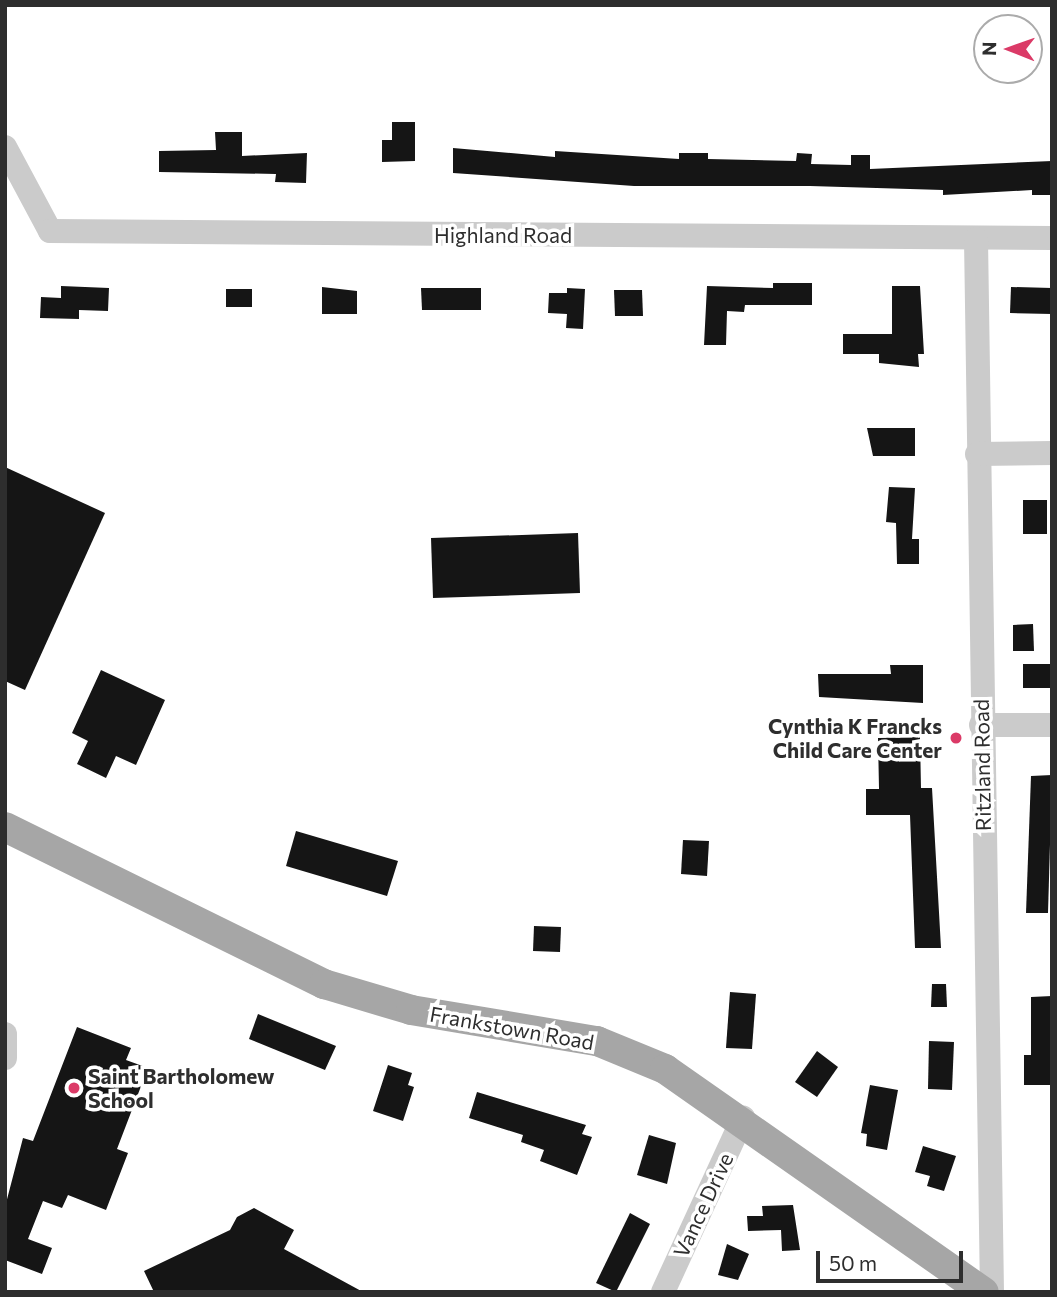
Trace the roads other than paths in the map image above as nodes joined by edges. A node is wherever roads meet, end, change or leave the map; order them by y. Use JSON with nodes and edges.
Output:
{"nodes":[{"id":1,"x":5,"y":147,"type":"edge"},
{"id":2,"x":1052,"y":238,"type":"edge"},
{"id":3,"x":976,"y":239,"type":"junction"},
{"id":4,"x":1052,"y":453,"type":"edge"},
{"id":5,"x":977,"y":454,"type":"junction"},
{"id":6,"x":981,"y":724,"type":"junction"},
{"id":7,"x":1052,"y":725,"type":"edge"},
{"id":8,"x":5,"y":827,"type":"edge"},
{"id":9,"x":5,"y":1034,"type":"edge"},
{"id":10,"x":5,"y":1058,"type":"edge"},
{"id":11,"x":743,"y":1118,"type":"junction"},
{"id":12,"x":663,"y":1292,"type":"edge"},
{"id":13,"x":984,"y":1292,"type":"edge"},
{"id":14,"x":992,"y":1292,"type":"edge"}],
"edges":[{"from":1,"to":3,"type":"street","name":"Highland Road"},
{"from":2,"to":3,"type":"street","name":"Highland Road"},
{"from":3,"to":5,"type":"street","name":"Ritzland Road"},
{"from":4,"to":5,"type":"street"},
{"from":5,"to":6,"type":"street","name":"Ritzland Road"},
{"from":6,"to":7,"type":"street"},
{"from":6,"to":14,"type":"street","name":"Ritzland Road"},
{"from":8,"to":11,"type":"main road","name":"Frankstown Road"},
{"from":9,"to":10,"type":"street"},
{"from":11,"to":12,"type":"street","name":"Vance Drive"},
{"from":11,"to":13,"type":"main road","name":"Frankstown Road"}]}
